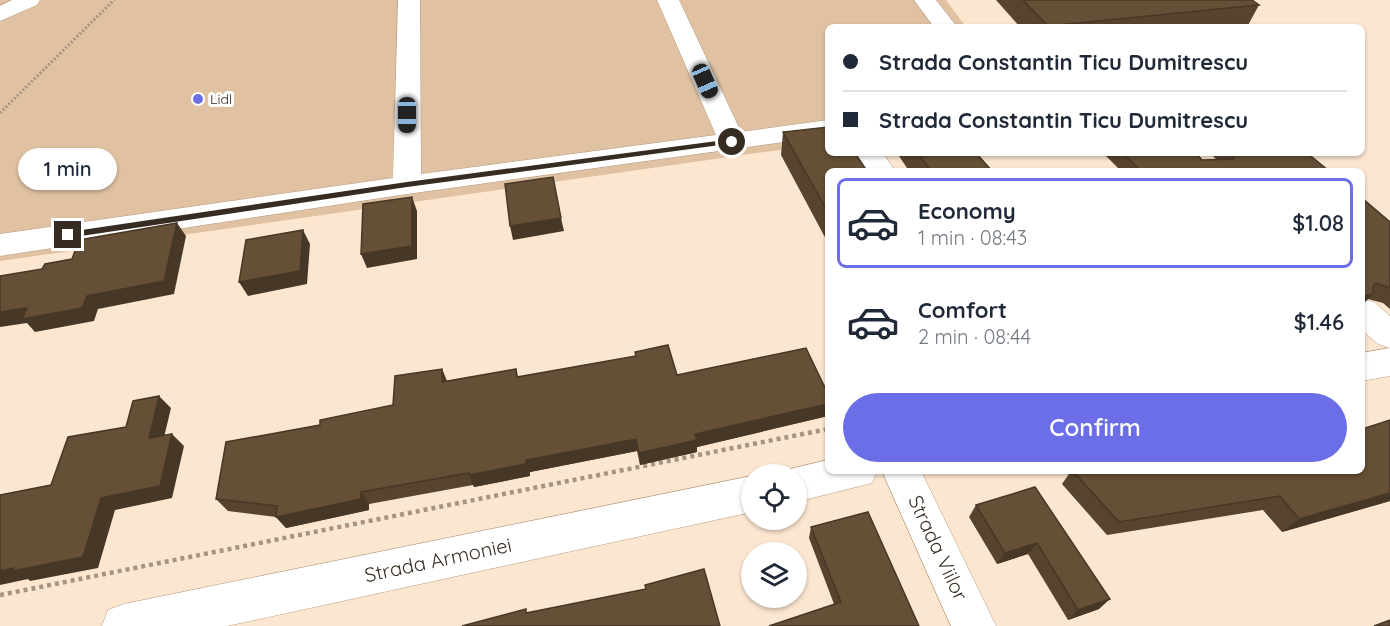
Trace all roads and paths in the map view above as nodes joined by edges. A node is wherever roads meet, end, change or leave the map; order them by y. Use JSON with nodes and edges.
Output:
{"nodes":[{"id":1,"x":29,"y":0,"type":"edge"},
{"id":2,"x":114,"y":0,"type":"edge"},
{"id":3,"x":409,"y":0,"type":"edge"},
{"id":4,"x":668,"y":0,"type":"edge"},
{"id":5,"x":925,"y":0,"type":"edge"},
{"id":6,"x":0,"y":14,"type":"edge"},
{"id":7,"x":944,"y":24,"type":"edge"},
{"id":8,"x":0,"y":112,"type":"edge"},
{"id":9,"x":825,"y":129,"type":"edge"},
{"id":10,"x":732,"y":142,"type":"junction"},
{"id":11,"x":407,"y":184,"type":"junction"},
{"id":12,"x":0,"y":245,"type":"edge"},
{"id":13,"x":1365,"y":314,"type":"edge"},
{"id":14,"x":1390,"y":335,"type":"edge"},
{"id":15,"x":1390,"y":362,"type":"edge"},
{"id":16,"x":1365,"y":366,"type":"edge"},
{"id":17,"x":825,"y":430,"type":"edge"},
{"id":18,"x":844,"y":474,"type":"edge"},
{"id":19,"x":902,"y":474,"type":"edge"},
{"id":20,"x":807,"y":482,"type":"edge"},
{"id":21,"x":741,"y":496,"type":"edge"},
{"id":22,"x":0,"y":595,"type":"edge"},
{"id":23,"x":124,"y":626,"type":"edge"},
{"id":24,"x":974,"y":626,"type":"edge"}],
"edges":[{"from":1,"to":6,"type":"main road"},
{"from":2,"to":8,"type":"path"},
{"from":3,"to":11,"type":"main road"},
{"from":4,"to":10,"type":"main road"},
{"from":5,"to":7,"type":"main road"},
{"from":9,"to":10,"type":"main road"},
{"from":10,"to":11,"type":"main road"},
{"from":11,"to":12,"type":"main road"},
{"from":13,"to":14,"type":"main road"},
{"from":15,"to":16,"type":"main road"},
{"from":17,"to":22,"type":"path"},
{"from":18,"to":20,"type":"main road"},
{"from":19,"to":24,"type":"main road","name":"Strada Viilor"},
{"from":21,"to":23,"type":"main road","name":"Strada Armoniei"}]}
